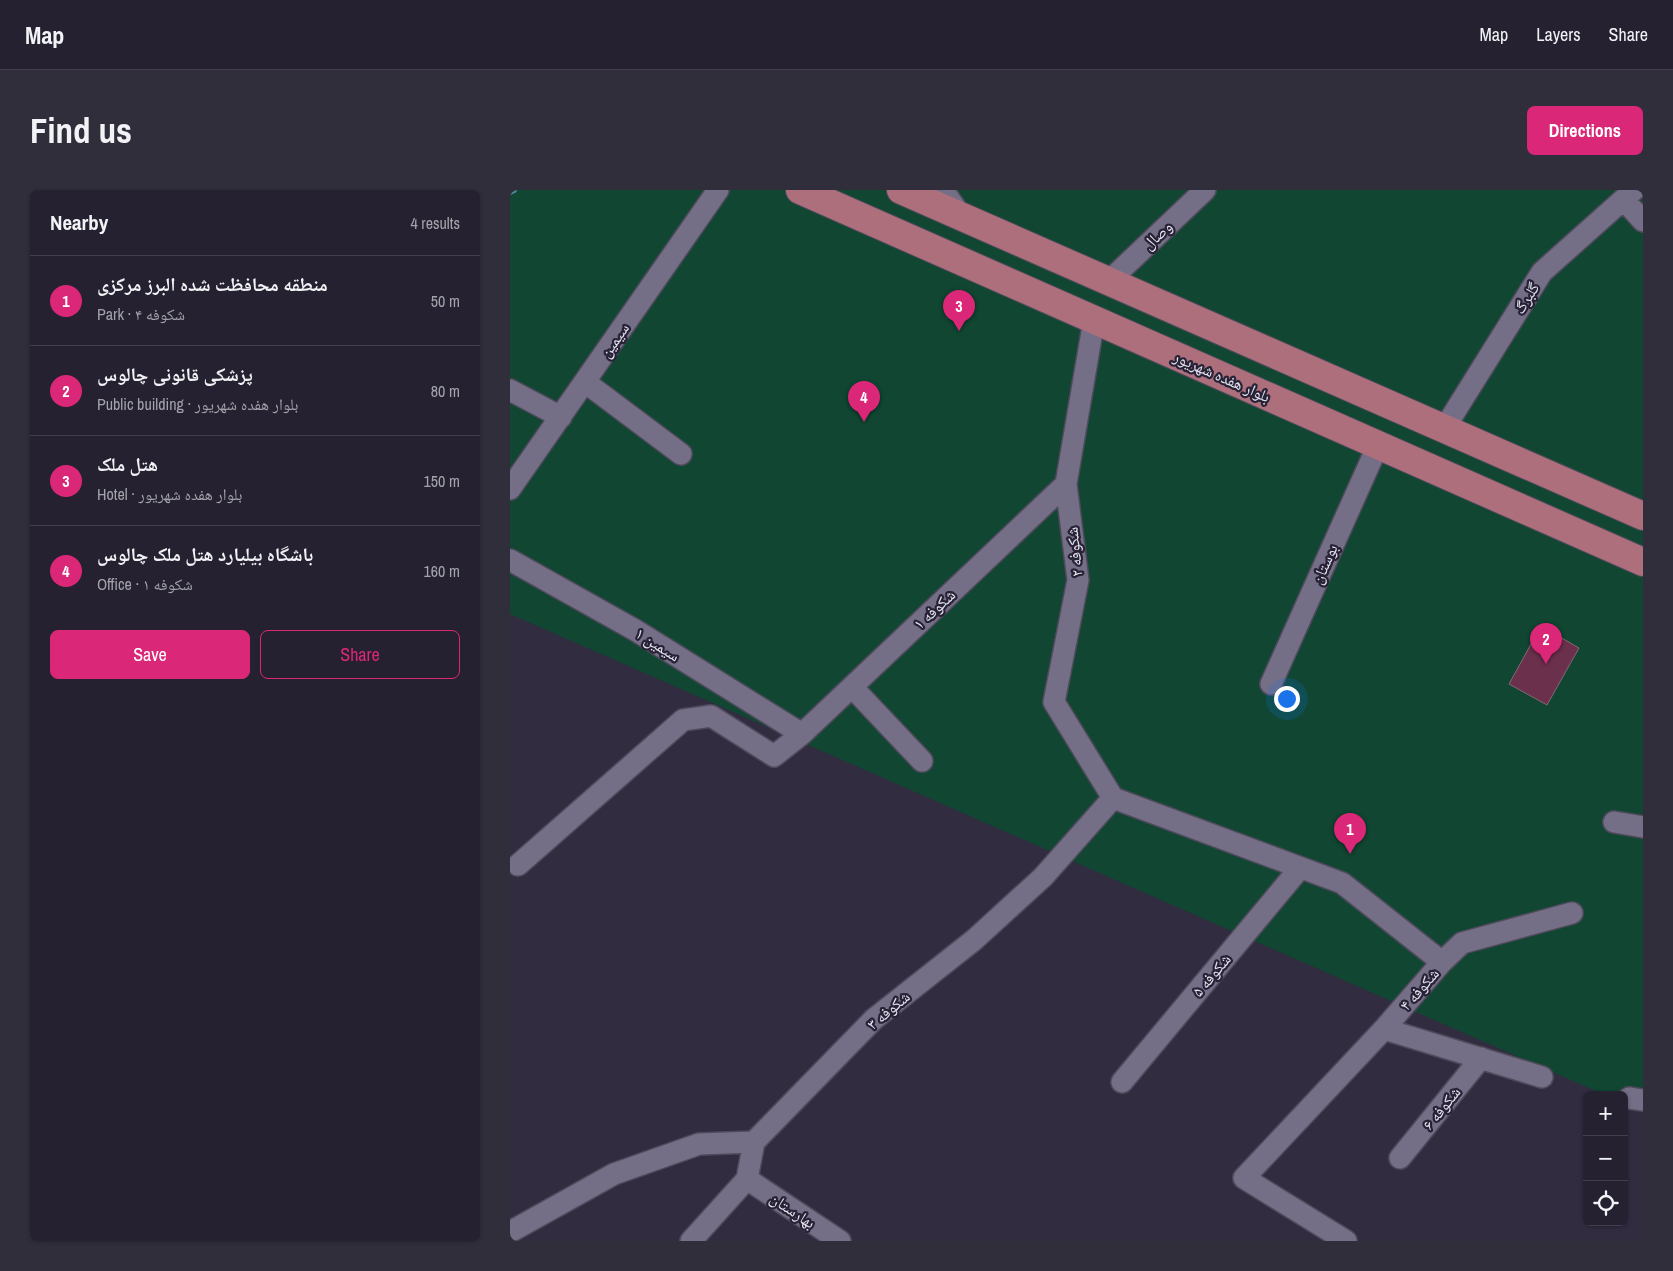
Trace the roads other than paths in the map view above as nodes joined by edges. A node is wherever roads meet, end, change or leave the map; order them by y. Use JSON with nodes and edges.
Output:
{"nodes":[{"id":1,"x":718,"y":190,"type":"edge"},
{"id":2,"x":800,"y":190,"type":"edge"},
{"id":3,"x":901,"y":190,"type":"edge"},
{"id":4,"x":943,"y":190,"type":"edge"},
{"id":5,"x":1205,"y":190,"type":"edge"},
{"id":6,"x":1629,"y":195,"type":"edge"},
{"id":7,"x":961,"y":216,"type":"junction"},
{"id":8,"x":1643,"y":221,"type":"edge"},
{"id":9,"x":944,"y":254,"type":"junction"},
{"id":10,"x":1109,"y":281,"type":"junction"},
{"id":11,"x":1094,"y":320,"type":"junction"},
{"id":12,"x":585,"y":382,"type":"junction"},
{"id":13,"x":510,"y":390,"type":"edge"},
{"id":14,"x":561,"y":417,"type":"junction"},
{"id":15,"x":1444,"y":429,"type":"junction"},
{"id":16,"x":1378,"y":445,"type":"junction"},
{"id":17,"x":681,"y":454,"type":"dead end"},
{"id":18,"x":1066,"y":484,"type":"junction"},
{"id":19,"x":510,"y":489,"type":"edge"},
{"id":20,"x":1643,"y":516,"type":"edge"},
{"id":21,"x":510,"y":560,"type":"edge"},
{"id":22,"x":1643,"y":562,"type":"edge"},
{"id":23,"x":1271,"y":684,"type":"dead end"},
{"id":24,"x":852,"y":687,"type":"junction"},
{"id":25,"x":802,"y":734,"type":"junction"},
{"id":26,"x":922,"y":761,"type":"dead end"},
{"id":27,"x":1113,"y":798,"type":"junction"},
{"id":28,"x":1614,"y":822,"type":"dead end"},
{"id":29,"x":1643,"y":827,"type":"edge"},
{"id":30,"x":518,"y":865,"type":"dead end"},
{"id":31,"x":1300,"y":868,"type":"junction"},
{"id":32,"x":1572,"y":913,"type":"dead end"},
{"id":33,"x":1442,"y":962,"type":"junction"},
{"id":34,"x":1384,"y":1030,"type":"junction"},
{"id":35,"x":1481,"y":1058,"type":"junction"},
{"id":36,"x":1542,"y":1077,"type":"dead end"},
{"id":37,"x":1122,"y":1082,"type":"dead end"},
{"id":38,"x":754,"y":1142,"type":"junction"},
{"id":39,"x":1400,"y":1158,"type":"dead end"},
{"id":40,"x":747,"y":1180,"type":"junction"},
{"id":41,"x":510,"y":1232,"type":"edge"},
{"id":42,"x":690,"y":1241,"type":"edge"},
{"id":43,"x":840,"y":1241,"type":"edge"},
{"id":44,"x":1346,"y":1241,"type":"edge"}],
"edges":[{"from":1,"to":12,"type":"street","name":"سیمین"},
{"from":2,"to":9,"type":"main road","name":"بلوار هفده شهریور"},
{"from":3,"to":7,"type":"main road"},
{"from":4,"to":7,"type":"street"},
{"from":5,"to":10,"type":"street","name":"وصال"},
{"from":6,"to":8,"type":"street"},
{"from":6,"to":15,"type":"street","name":"گلبرگ"},
{"from":7,"to":9,"type":"main road"},
{"from":7,"to":10,"type":"main road"},
{"from":9,"to":11,"type":"main road","name":"بلوار هفده شهریور"},
{"from":10,"to":15,"type":"main road"},
{"from":11,"to":16,"type":"main road","name":"بلوار هفده شهریور"},
{"from":11,"to":18,"type":"street","name":"شکوفه ۲"},
{"from":12,"to":14,"type":"street","name":"سیمین"},
{"from":12,"to":17,"type":"street"},
{"from":13,"to":14,"type":"street"},
{"from":14,"to":19,"type":"street","name":"سیمین"},
{"from":15,"to":20,"type":"main road"},
{"from":16,"to":22,"type":"main road","name":"بلوار هفده شهریور"},
{"from":16,"to":23,"type":"street","name":"بوستان"},
{"from":18,"to":24,"type":"street","name":"شکوفه ۱"},
{"from":18,"to":27,"type":"street","name":"شکوفه ۲"},
{"from":21,"to":25,"type":"street","name":"سیمین ۱"},
{"from":24,"to":25,"type":"street","name":"شکوفه ۱"},
{"from":24,"to":26,"type":"street"},
{"from":25,"to":30,"type":"street","name":"شکوفه ۱"},
{"from":27,"to":31,"type":"street","name":"شکوفه ۴"},
{"from":27,"to":38,"type":"street","name":"شکوفه ۳"},
{"from":28,"to":29,"type":"street"},
{"from":31,"to":33,"type":"street","name":"شکوفه ۴"},
{"from":31,"to":37,"type":"street","name":"شکوفه ۵"},
{"from":32,"to":33,"type":"street"},
{"from":33,"to":34,"type":"street","name":"شکوفه ۴"},
{"from":34,"to":35,"type":"street"},
{"from":34,"to":44,"type":"street","name":"شکوفه ۴"},
{"from":35,"to":36,"type":"street"},
{"from":35,"to":39,"type":"street","name":"شکوفه ۶"},
{"from":38,"to":40,"type":"street"},
{"from":38,"to":41,"type":"street"},
{"from":40,"to":42,"type":"street"},
{"from":40,"to":43,"type":"street","name":"بهارستان"}]}
